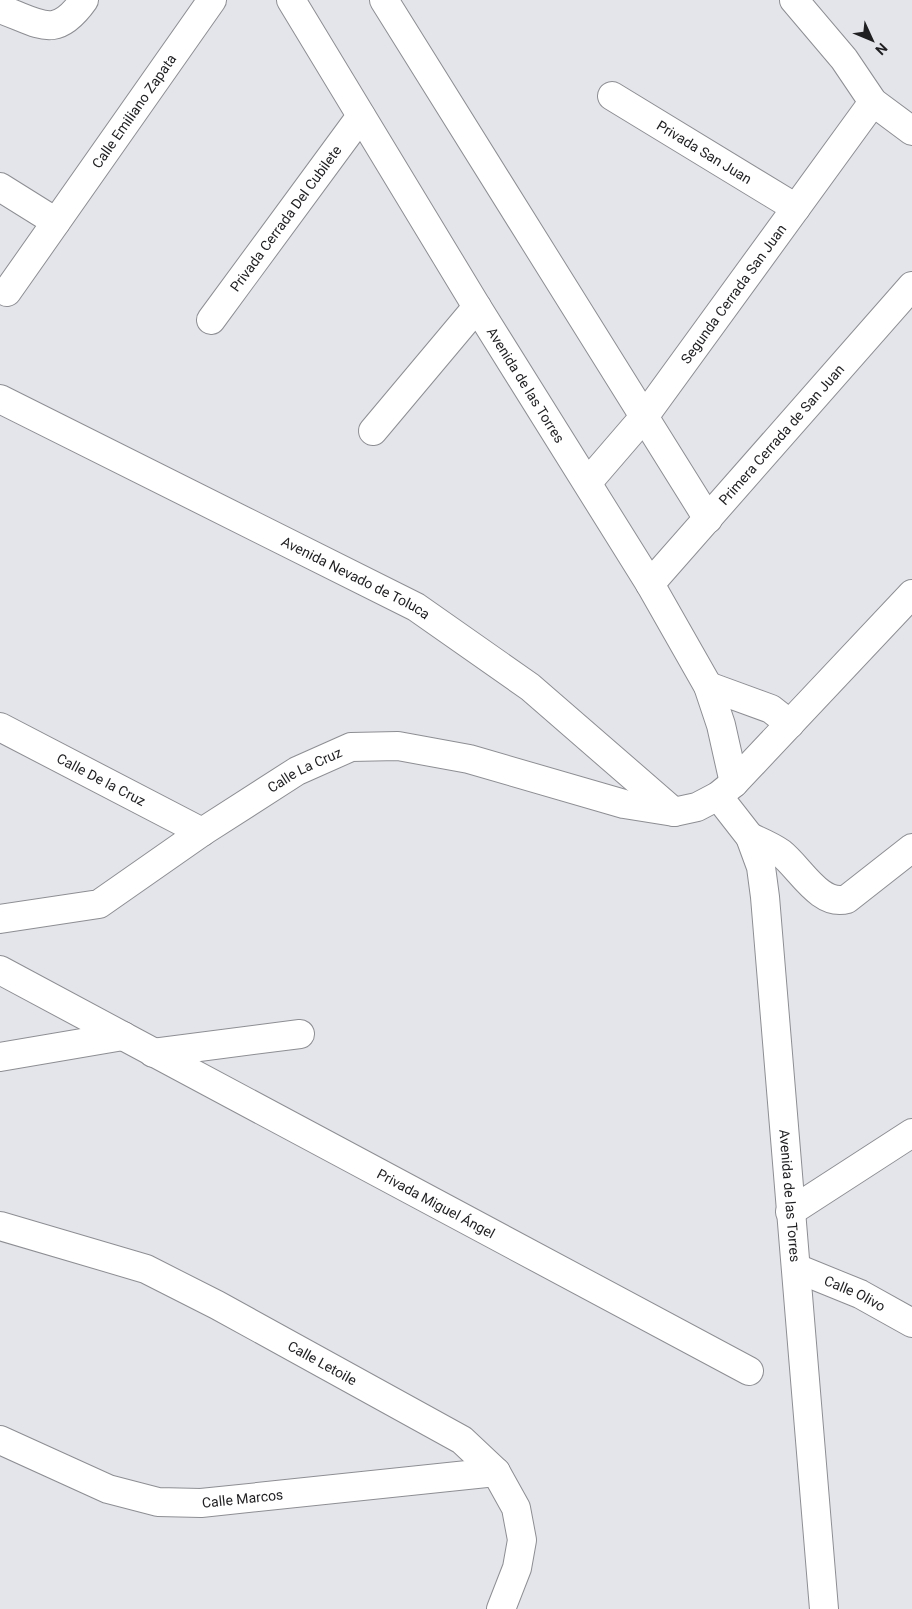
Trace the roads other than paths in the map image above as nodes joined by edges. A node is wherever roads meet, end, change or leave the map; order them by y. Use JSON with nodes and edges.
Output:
{"nodes":[{"id":1,"x":84,"y":0,"type":"edge"},
{"id":2,"x":212,"y":0,"type":"edge"},
{"id":3,"x":291,"y":0,"type":"edge"},
{"id":4,"x":384,"y":0,"type":"edge"},
{"id":5,"x":794,"y":0,"type":"edge"},
{"id":6,"x":0,"y":9,"type":"edge"},
{"id":7,"x":612,"y":96,"type":"dead end"},
{"id":8,"x":873,"y":102,"type":"junction"},
{"id":9,"x":361,"y":116,"type":"junction"},
{"id":10,"x":912,"y":131,"type":"edge"},
{"id":11,"x":0,"y":187,"type":"edge"},
{"id":12,"x":796,"y":208,"type":"junction"},
{"id":13,"x":56,"y":222,"type":"junction"},
{"id":14,"x":912,"y":286,"type":"edge"},
{"id":15,"x":6,"y":292,"type":"dead end"},
{"id":16,"x":477,"y":308,"type":"junction"},
{"id":17,"x":210,"y":320,"type":"dead end"},
{"id":18,"x":0,"y":399,"type":"edge"},
{"id":19,"x":644,"y":417,"type":"junction"},
{"id":20,"x":374,"y":431,"type":"dead end"},
{"id":21,"x":588,"y":482,"type":"junction"},
{"id":22,"x":708,"y":519,"type":"junction"},
{"id":23,"x":650,"y":584,"type":"junction"},
{"id":24,"x":912,"y":594,"type":"edge"},
{"id":25,"x":708,"y":686,"type":"junction"},
{"id":26,"x":790,"y":724,"type":"junction"},
{"id":27,"x":0,"y":727,"type":"edge"},
{"id":28,"x":706,"y":799,"type":"junction"},
{"id":29,"x":202,"y":832,"type":"junction"},
{"id":30,"x":750,"y":837,"type":"junction"},
{"id":31,"x":912,"y":848,"type":"edge"},
{"id":32,"x":0,"y":919,"type":"edge"},
{"id":33,"x":0,"y":970,"type":"edge"},
{"id":34,"x":300,"y":1034,"type":"dead end"},
{"id":35,"x":123,"y":1036,"type":"junction"},
{"id":36,"x":153,"y":1053,"type":"junction"},
{"id":37,"x":0,"y":1057,"type":"edge"},
{"id":38,"x":912,"y":1133,"type":"edge"},
{"id":39,"x":790,"y":1212,"type":"junction"},
{"id":40,"x":0,"y":1226,"type":"edge"},
{"id":41,"x":796,"y":1268,"type":"junction"},
{"id":42,"x":912,"y":1323,"type":"edge"},
{"id":43,"x":748,"y":1371,"type":"dead end"},
{"id":44,"x":0,"y":1440,"type":"edge"},
{"id":45,"x":496,"y":1472,"type":"junction"},
{"id":46,"x":501,"y":1609,"type":"edge"},
{"id":47,"x":824,"y":1609,"type":"edge"}],
"edges":[{"from":1,"to":6,"type":"street"},
{"from":2,"to":13,"type":"street","name":"Calle Emiliano Zapata"},
{"from":3,"to":9,"type":"street","name":"Avenida de las Torres"},
{"from":4,"to":19,"type":"street"},
{"from":5,"to":8,"type":"street"},
{"from":7,"to":12,"type":"street","name":"Privada San Juan"},
{"from":8,"to":10,"type":"street"},
{"from":8,"to":12,"type":"street","name":"Segunda Cerrada San Juan"},
{"from":9,"to":16,"type":"street","name":"Avenida de las Torres"},
{"from":9,"to":17,"type":"street","name":"Privada Cerrada Del Cubilete"},
{"from":11,"to":13,"type":"street"},
{"from":12,"to":19,"type":"street","name":"Segunda Cerrada San Juan"},
{"from":13,"to":15,"type":"street","name":"Calle Emiliano Zapata"},
{"from":14,"to":22,"type":"street","name":"Primera Cerrada de San Juan"},
{"from":16,"to":20,"type":"street"},
{"from":16,"to":21,"type":"street","name":"Avenida de las Torres"},
{"from":18,"to":28,"type":"street","name":"Avenida Nevado de Toluca"},
{"from":19,"to":21,"type":"street","name":"Segunda Cerrada San Juan"},
{"from":19,"to":22,"type":"street"},
{"from":21,"to":23,"type":"street","name":"Avenida de las Torres"},
{"from":22,"to":23,"type":"street","name":"Primera Cerrada de San Juan"},
{"from":23,"to":25,"type":"street","name":"Avenida de las Torres"},
{"from":24,"to":26,"type":"street"},
{"from":25,"to":26,"type":"street"},
{"from":25,"to":28,"type":"street","name":"Avenida de las Torres"},
{"from":26,"to":28,"type":"street"},
{"from":27,"to":29,"type":"street","name":"Calle De la Cruz"},
{"from":28,"to":29,"type":"street","name":"Calle La Cruz"},
{"from":28,"to":30,"type":"street","name":"Avenida de las Torres"},
{"from":29,"to":32,"type":"street","name":"Calle La Cruz"},
{"from":30,"to":31,"type":"street"},
{"from":30,"to":39,"type":"street","name":"Avenida de las Torres"},
{"from":33,"to":35,"type":"street","name":"Privada Miguel Ángel"},
{"from":34,"to":36,"type":"street"},
{"from":35,"to":36,"type":"street","name":"Privada Miguel Ángel"},
{"from":35,"to":37,"type":"street"},
{"from":36,"to":43,"type":"street","name":"Privada Miguel Ángel"},
{"from":38,"to":39,"type":"street"},
{"from":39,"to":41,"type":"street","name":"Avenida de las Torres"},
{"from":40,"to":45,"type":"street","name":"Calle Letoile"},
{"from":41,"to":42,"type":"street","name":"Calle Olivo"},
{"from":41,"to":47,"type":"street","name":"Avenida de las Torres"},
{"from":44,"to":45,"type":"street","name":"Calle Marcos"},
{"from":45,"to":46,"type":"street","name":"Calle Letoile"}]}
